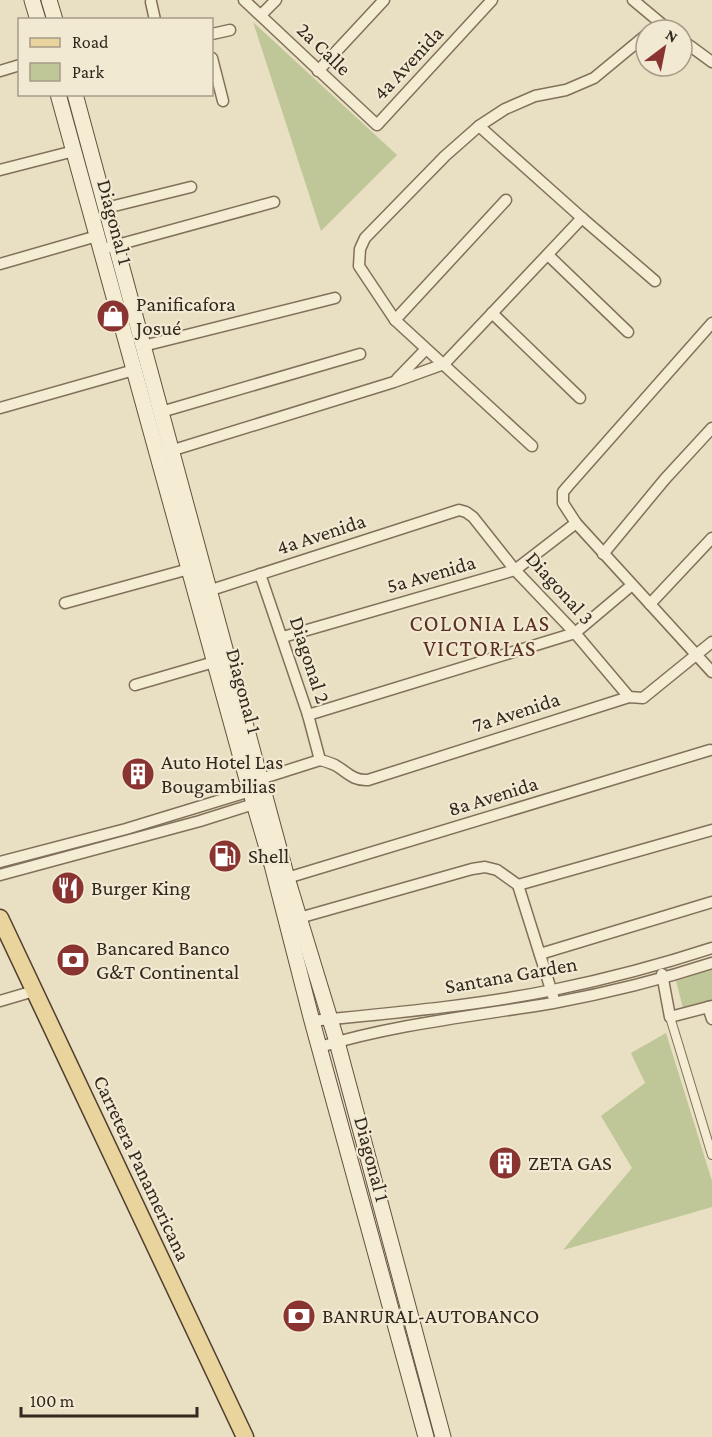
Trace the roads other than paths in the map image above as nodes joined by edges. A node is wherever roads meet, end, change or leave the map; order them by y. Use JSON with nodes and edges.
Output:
{"nodes":[{"id":1,"x":32,"y":0,"type":"edge"},
{"id":2,"x":49,"y":0,"type":"edge"},
{"id":3,"x":244,"y":0,"type":"edge"},
{"id":4,"x":276,"y":0,"type":"edge"},
{"id":5,"x":384,"y":0,"type":"edge"},
{"id":6,"x":492,"y":0,"type":"edge"},
{"id":7,"x":635,"y":0,"type":"edge"},
{"id":8,"x":151,"y":2,"type":"dead end"},
{"id":9,"x":261,"y":15,"type":"junction"},
{"id":10,"x":37,"y":18,"type":"edge"},
{"id":11,"x":54,"y":18,"type":"edge"},
{"id":12,"x":155,"y":18,"type":"edge"},
{"id":13,"x":648,"y":18,"type":"edge"},
{"id":14,"x":230,"y":30,"type":"dead end"},
{"id":15,"x":213,"y":34,"type":"edge"},
{"id":16,"x":634,"y":45,"type":"edge"},
{"id":17,"x":694,"y":49,"type":"edge"},
{"id":18,"x":213,"y":62,"type":"edge"},
{"id":19,"x":712,"y":62,"type":"edge"},
{"id":20,"x":18,"y":66,"type":"edge"},
{"id":21,"x":0,"y":71,"type":"edge"},
{"id":22,"x":318,"y":72,"type":"junction"},
{"id":23,"x":59,"y":96,"type":"edge"},
{"id":24,"x":76,"y":96,"type":"edge"},
{"id":25,"x":223,"y":101,"type":"dead end"},
{"id":26,"x":377,"y":125,"type":"joint"},
{"id":27,"x":479,"y":126,"type":"junction"},
{"id":28,"x":74,"y":152,"type":"junction"},
{"id":29,"x":0,"y":170,"type":"edge"},
{"id":30,"x":191,"y":187,"type":"dead end"},
{"id":31,"x":506,"y":200,"type":"dead end"},
{"id":32,"x":274,"y":202,"type":"dead end"},
{"id":33,"x":106,"y":208,"type":"junction"},
{"id":34,"x":582,"y":218,"type":"junction"},
{"id":35,"x":105,"y":243,"type":"junction"},
{"id":36,"x":548,"y":255,"type":"junction"},
{"id":37,"x":0,"y":264,"type":"edge"},
{"id":38,"x":655,"y":280,"type":"dead end"},
{"id":39,"x":334,"y":298,"type":"dead end"},
{"id":40,"x":492,"y":313,"type":"junction"},
{"id":41,"x":395,"y":320,"type":"junction"},
{"id":42,"x":711,"y":325,"type":"edge"},
{"id":43,"x":628,"y":332,"type":"dead end"},
{"id":44,"x":143,"y":346,"type":"junction"},
{"id":45,"x":426,"y":349,"type":"junction"},
{"id":46,"x":360,"y":354,"type":"dead end"},
{"id":47,"x":444,"y":364,"type":"junction"},
{"id":48,"x":134,"y":370,"type":"junction"},
{"id":49,"x":394,"y":382,"type":"junction"},
{"id":50,"x":580,"y":398,"type":"dead end"},
{"id":51,"x":0,"y":408,"type":"edge"},
{"id":52,"x":161,"y":412,"type":"junction"},
{"id":53,"x":712,"y":428,"type":"edge"},
{"id":54,"x":532,"y":446,"type":"dead end"},
{"id":55,"x":165,"y":453,"type":"junction"},
{"id":56,"x":459,"y":510,"type":"joint"},
{"id":57,"x":576,"y":523,"type":"junction"},
{"id":58,"x":712,"y":538,"type":"edge"},
{"id":59,"x":603,"y":554,"type":"junction"},
{"id":60,"x":189,"y":569,"type":"junction"},
{"id":61,"x":515,"y":570,"type":"junction"},
{"id":62,"x":260,"y":574,"type":"junction"},
{"id":63,"x":632,"y":585,"type":"junction"},
{"id":64,"x":203,"y":592,"type":"junction"},
{"id":65,"x":65,"y":603,"type":"dead end"},
{"id":66,"x":650,"y":604,"type":"junction"},
{"id":67,"x":575,"y":633,"type":"junction"},
{"id":68,"x":283,"y":637,"type":"junction"},
{"id":69,"x":712,"y":642,"type":"edge"},
{"id":70,"x":696,"y":656,"type":"junction"},
{"id":71,"x":214,"y":662,"type":"junction"},
{"id":72,"x":712,"y":672,"type":"edge"},
{"id":73,"x":135,"y":686,"type":"dead end"},
{"id":74,"x":629,"y":697,"type":"junction"},
{"id":75,"x":308,"y":715,"type":"junction"},
{"id":76,"x":710,"y":750,"type":"dead end"},
{"id":77,"x":320,"y":760,"type":"junction"},
{"id":78,"x":257,"y":791,"type":"junction"},
{"id":79,"x":712,"y":830,"type":"edge"},
{"id":80,"x":54,"y":848,"type":"junction"},
{"id":81,"x":57,"y":859,"type":"junction"},
{"id":82,"x":0,"y":862,"type":"edge"},
{"id":83,"x":0,"y":875,"type":"edge"},
{"id":84,"x":287,"y":878,"type":"junction"},
{"id":85,"x":518,"y":885,"type":"junction"},
{"id":86,"x":712,"y":902,"type":"edge"},
{"id":87,"x":0,"y":918,"type":"edge"},
{"id":88,"x":299,"y":918,"type":"junction"},
{"id":89,"x":712,"y":948,"type":"edge"},
{"id":90,"x":540,"y":954,"type":"junction"},
{"id":91,"x":712,"y":963,"type":"edge"},
{"id":92,"x":659,"y":965,"type":"junction"},
{"id":93,"x":664,"y":979,"type":"junction"},
{"id":94,"x":551,"y":990,"type":"junction"},
{"id":95,"x":34,"y":991,"type":"junction"},
{"id":96,"x":0,"y":1002,"type":"edge"},
{"id":97,"x":556,"y":1002,"type":"junction"},
{"id":98,"x":710,"y":1006,"type":"edge"},
{"id":99,"x":390,"y":1013,"type":"junction"},
{"id":100,"x":670,"y":1017,"type":"junction"},
{"id":101,"x":330,"y":1019,"type":"junction"},
{"id":102,"x":712,"y":1019,"type":"edge"},
{"id":103,"x":312,"y":1021,"type":"junction"},
{"id":104,"x":395,"y":1030,"type":"junction"},
{"id":105,"x":337,"y":1042,"type":"junction"},
{"id":106,"x":320,"y":1047,"type":"junction"},
{"id":107,"x":712,"y":1155,"type":"edge"},
{"id":108,"x":245,"y":1437,"type":"edge"},
{"id":109,"x":426,"y":1437,"type":"edge"},
{"id":110,"x":443,"y":1437,"type":"edge"}],
"edges":[{"from":1,"to":10,"type":"main road"},
{"from":2,"to":11,"type":"main road"},
{"from":3,"to":9,"type":"street","name":"2a Calle"},
{"from":4,"to":9,"type":"street"},
{"from":5,"to":22,"type":"street"},
{"from":6,"to":26,"type":"street","name":"4a Avenida"},
{"from":7,"to":13,"type":"street"},
{"from":8,"to":12,"type":"street"},
{"from":9,"to":22,"type":"street","name":"2a Calle"},
{"from":14,"to":15,"type":"street"},
{"from":16,"to":27,"type":"street"},
{"from":17,"to":19,"type":"street"},
{"from":18,"to":25,"type":"street"},
{"from":20,"to":21,"type":"street"},
{"from":22,"to":26,"type":"street","name":"2a Calle"},
{"from":23,"to":28,"type":"main road","name":"Diagonal 1"},
{"from":24,"to":33,"type":"main road","name":"Diagonal 1"},
{"from":27,"to":34,"type":"street"},
{"from":27,"to":41,"type":"street"},
{"from":28,"to":29,"type":"street"},
{"from":28,"to":35,"type":"main road","name":"Diagonal 1"},
{"from":30,"to":33,"type":"street"},
{"from":31,"to":41,"type":"street"},
{"from":32,"to":35,"type":"street"},
{"from":33,"to":35,"type":"main road","name":"Diagonal 1"},
{"from":34,"to":36,"type":"street"},
{"from":34,"to":38,"type":"street"},
{"from":35,"to":37,"type":"street"},
{"from":35,"to":44,"type":"main road","name":"Diagonal 1"},
{"from":35,"to":48,"type":"main road","name":"Diagonal 1"},
{"from":36,"to":40,"type":"street"},
{"from":36,"to":43,"type":"street"},
{"from":39,"to":44,"type":"street"},
{"from":40,"to":47,"type":"street"},
{"from":40,"to":50,"type":"street"},
{"from":41,"to":45,"type":"street"},
{"from":42,"to":57,"type":"street"},
{"from":44,"to":52,"type":"main road","name":"Diagonal 1"},
{"from":45,"to":47,"type":"street"},
{"from":45,"to":49,"type":"street"},
{"from":46,"to":52,"type":"street"},
{"from":47,"to":49,"type":"street"},
{"from":47,"to":54,"type":"street"},
{"from":48,"to":51,"type":"street"},
{"from":48,"to":55,"type":"main road","name":"Diagonal 1"},
{"from":49,"to":55,"type":"street"},
{"from":52,"to":55,"type":"main road","name":"Diagonal 1"},
{"from":53,"to":59,"type":"street"},
{"from":55,"to":60,"type":"main road","name":"Diagonal 1"},
{"from":55,"to":64,"type":"main road","name":"Diagonal 1"},
{"from":56,"to":61,"type":"street","name":"Diagonal 3"},
{"from":56,"to":62,"type":"street","name":"4a Avenida"},
{"from":57,"to":59,"type":"street"},
{"from":57,"to":61,"type":"street","name":"5a Avenida"},
{"from":58,"to":66,"type":"street"},
{"from":59,"to":63,"type":"street"},
{"from":60,"to":64,"type":"main road","name":"Diagonal 1"},
{"from":60,"to":65,"type":"street"},
{"from":61,"to":67,"type":"street","name":"Diagonal 3"},
{"from":61,"to":68,"type":"street","name":"5a Avenida"},
{"from":62,"to":64,"type":"street","name":"4a Avenida"},
{"from":62,"to":68,"type":"street","name":"Diagonal 2"},
{"from":63,"to":66,"type":"street"},
{"from":63,"to":67,"type":"street"},
{"from":64,"to":71,"type":"main road","name":"Diagonal 1"},
{"from":64,"to":78,"type":"main road","name":"Diagonal 1"},
{"from":66,"to":70,"type":"street"},
{"from":67,"to":74,"type":"street","name":"Diagonal 3"},
{"from":67,"to":75,"type":"street"},
{"from":68,"to":75,"type":"street","name":"Diagonal 2"},
{"from":69,"to":70,"type":"street","name":"7a Avenida"},
{"from":70,"to":72,"type":"street"},
{"from":70,"to":74,"type":"street","name":"7a Avenida"},
{"from":71,"to":73,"type":"street"},
{"from":71,"to":78,"type":"main road","name":"Diagonal 1"},
{"from":74,"to":77,"type":"street","name":"7a Avenida"},
{"from":75,"to":77,"type":"street","name":"Diagonal 2"},
{"from":76,"to":84,"type":"street","name":"8a Avenida"},
{"from":77,"to":78,"type":"street"},
{"from":78,"to":80,"type":"street"},
{"from":78,"to":81,"type":"street"},
{"from":78,"to":84,"type":"main road","name":"Diagonal 1"},
{"from":78,"to":103,"type":"main road","name":"Diagonal 1"},
{"from":79,"to":85,"type":"street"},
{"from":80,"to":81,"type":"street"},
{"from":80,"to":82,"type":"street"},
{"from":81,"to":83,"type":"street"},
{"from":84,"to":88,"type":"main road","name":"Diagonal 1"},
{"from":85,"to":88,"type":"street"},
{"from":85,"to":90,"type":"street"},
{"from":86,"to":90,"type":"street"},
{"from":87,"to":95,"type":"main road","name":"Carretera Panamericana"},
{"from":88,"to":101,"type":"main road","name":"Diagonal 1"},
{"from":89,"to":92,"type":"street","name":"Santana Garden"},
{"from":90,"to":94,"type":"street"},
{"from":91,"to":93,"type":"street","name":"Santana Garden"},
{"from":92,"to":93,"type":"street"},
{"from":92,"to":94,"type":"street","name":"Santana Garden"},
{"from":93,"to":97,"type":"street","name":"Santana Garden"},
{"from":93,"to":100,"type":"street"},
{"from":94,"to":97,"type":"street"},
{"from":94,"to":99,"type":"street","name":"Santana Garden"},
{"from":95,"to":96,"type":"street"},
{"from":95,"to":108,"type":"main road","name":"Carretera Panamericana"},
{"from":97,"to":104,"type":"street","name":"Santana Garden"},
{"from":98,"to":100,"type":"street"},
{"from":98,"to":102,"type":"street"},
{"from":99,"to":101,"type":"street","name":"Santana Garden"},
{"from":99,"to":104,"type":"street"},
{"from":100,"to":107,"type":"street"},
{"from":101,"to":103,"type":"street","name":"Santana Garden"},
{"from":101,"to":105,"type":"main road","name":"Diagonal 1"},
{"from":103,"to":106,"type":"main road","name":"Diagonal 1"},
{"from":104,"to":105,"type":"street","name":"Santana Garden"},
{"from":105,"to":106,"type":"street","name":"Santana Garden"},
{"from":105,"to":110,"type":"main road","name":"Diagonal 1"},
{"from":106,"to":109,"type":"main road","name":"Diagonal 1"}]}
